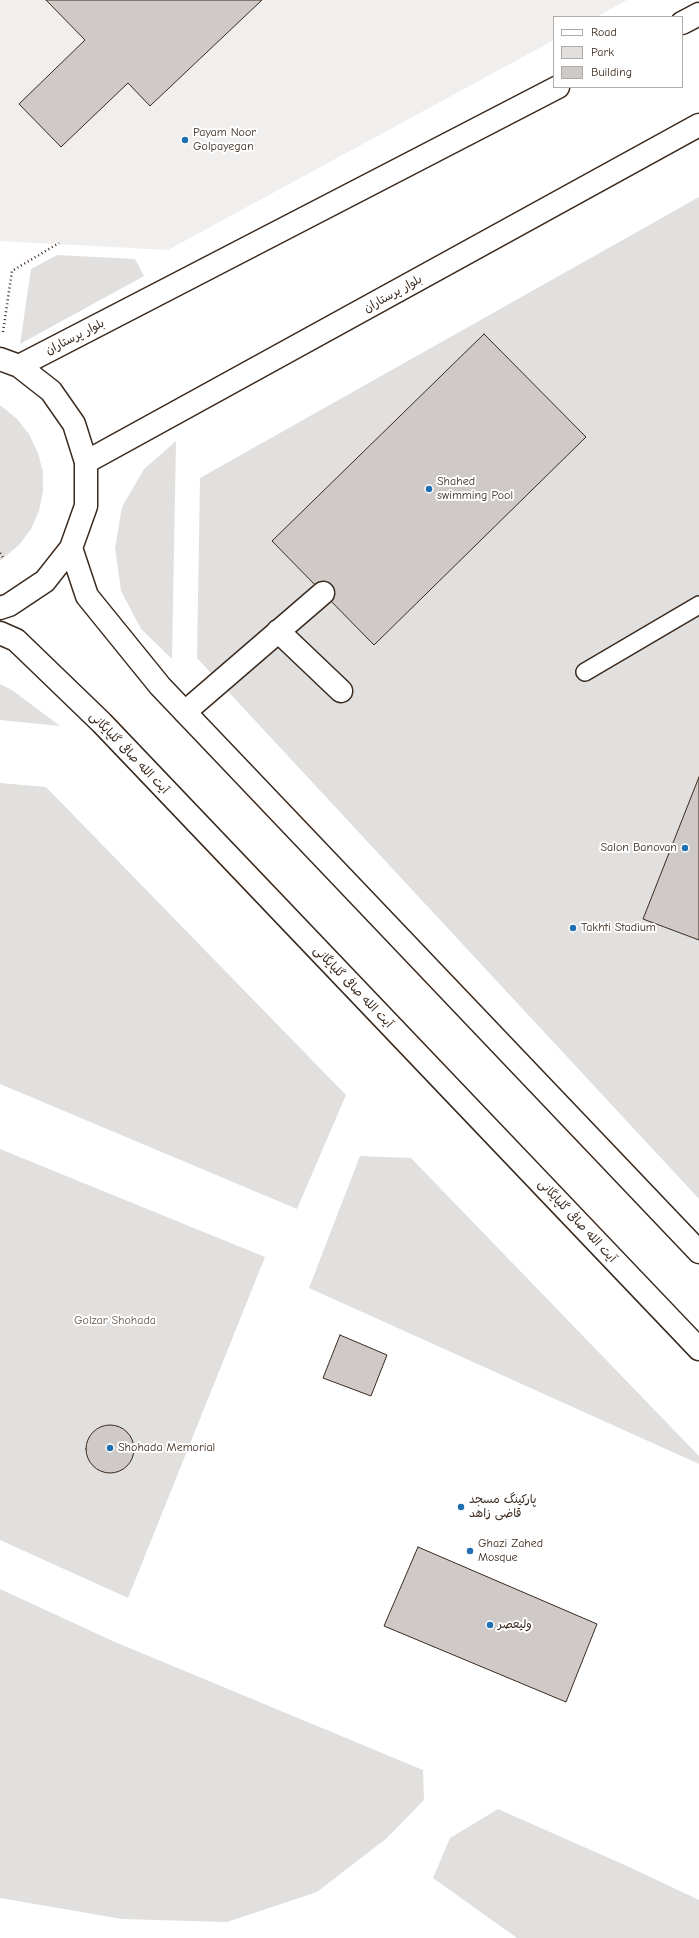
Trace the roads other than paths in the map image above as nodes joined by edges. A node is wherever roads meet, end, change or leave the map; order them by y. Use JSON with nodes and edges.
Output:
{"nodes":[{"id":1,"x":699,"y":14,"type":"edge"},
{"id":2,"x":683,"y":22,"type":"edge"},
{"id":3,"x":556,"y":88,"type":"edge"},
{"id":4,"x":699,"y":125,"type":"edge"},
{"id":5,"x":10,"y":362,"type":"edge"},
{"id":6,"x":86,"y":462,"type":"junction"},
{"id":7,"x":71,"y":548,"type":"junction"},
{"id":8,"x":323,"y":593,"type":"dead end"},
{"id":9,"x":699,"y":605,"type":"edge"},
{"id":10,"x":0,"y":608,"type":"edge"},
{"id":11,"x":278,"y":631,"type":"junction"},
{"id":12,"x":0,"y":633,"type":"edge"},
{"id":13,"x":585,"y":672,"type":"dead end"},
{"id":14,"x":341,"y":691,"type":"dead end"},
{"id":15,"x":185,"y":712,"type":"junction"},
{"id":16,"x":699,"y":1252,"type":"edge"},
{"id":17,"x":699,"y":1349,"type":"edge"}],
"edges":[{"from":1,"to":2,"type":"main road"},
{"from":3,"to":5,"type":"main road","name":"بلوار پرستاران"},
{"from":4,"to":6,"type":"main road","name":"بلوار پرستاران"},
{"from":5,"to":6,"type":"main road"},
{"from":6,"to":7,"type":"main road"},
{"from":7,"to":10,"type":"main road"},
{"from":7,"to":15,"type":"main road"},
{"from":8,"to":11,"type":"main road"},
{"from":9,"to":13,"type":"lane"},
{"from":11,"to":14,"type":"main road"},
{"from":11,"to":15,"type":"main road"},
{"from":12,"to":17,"type":"main road","name":"آیت الله صافی گلپایگانی"},
{"from":15,"to":16,"type":"main road"}]}
